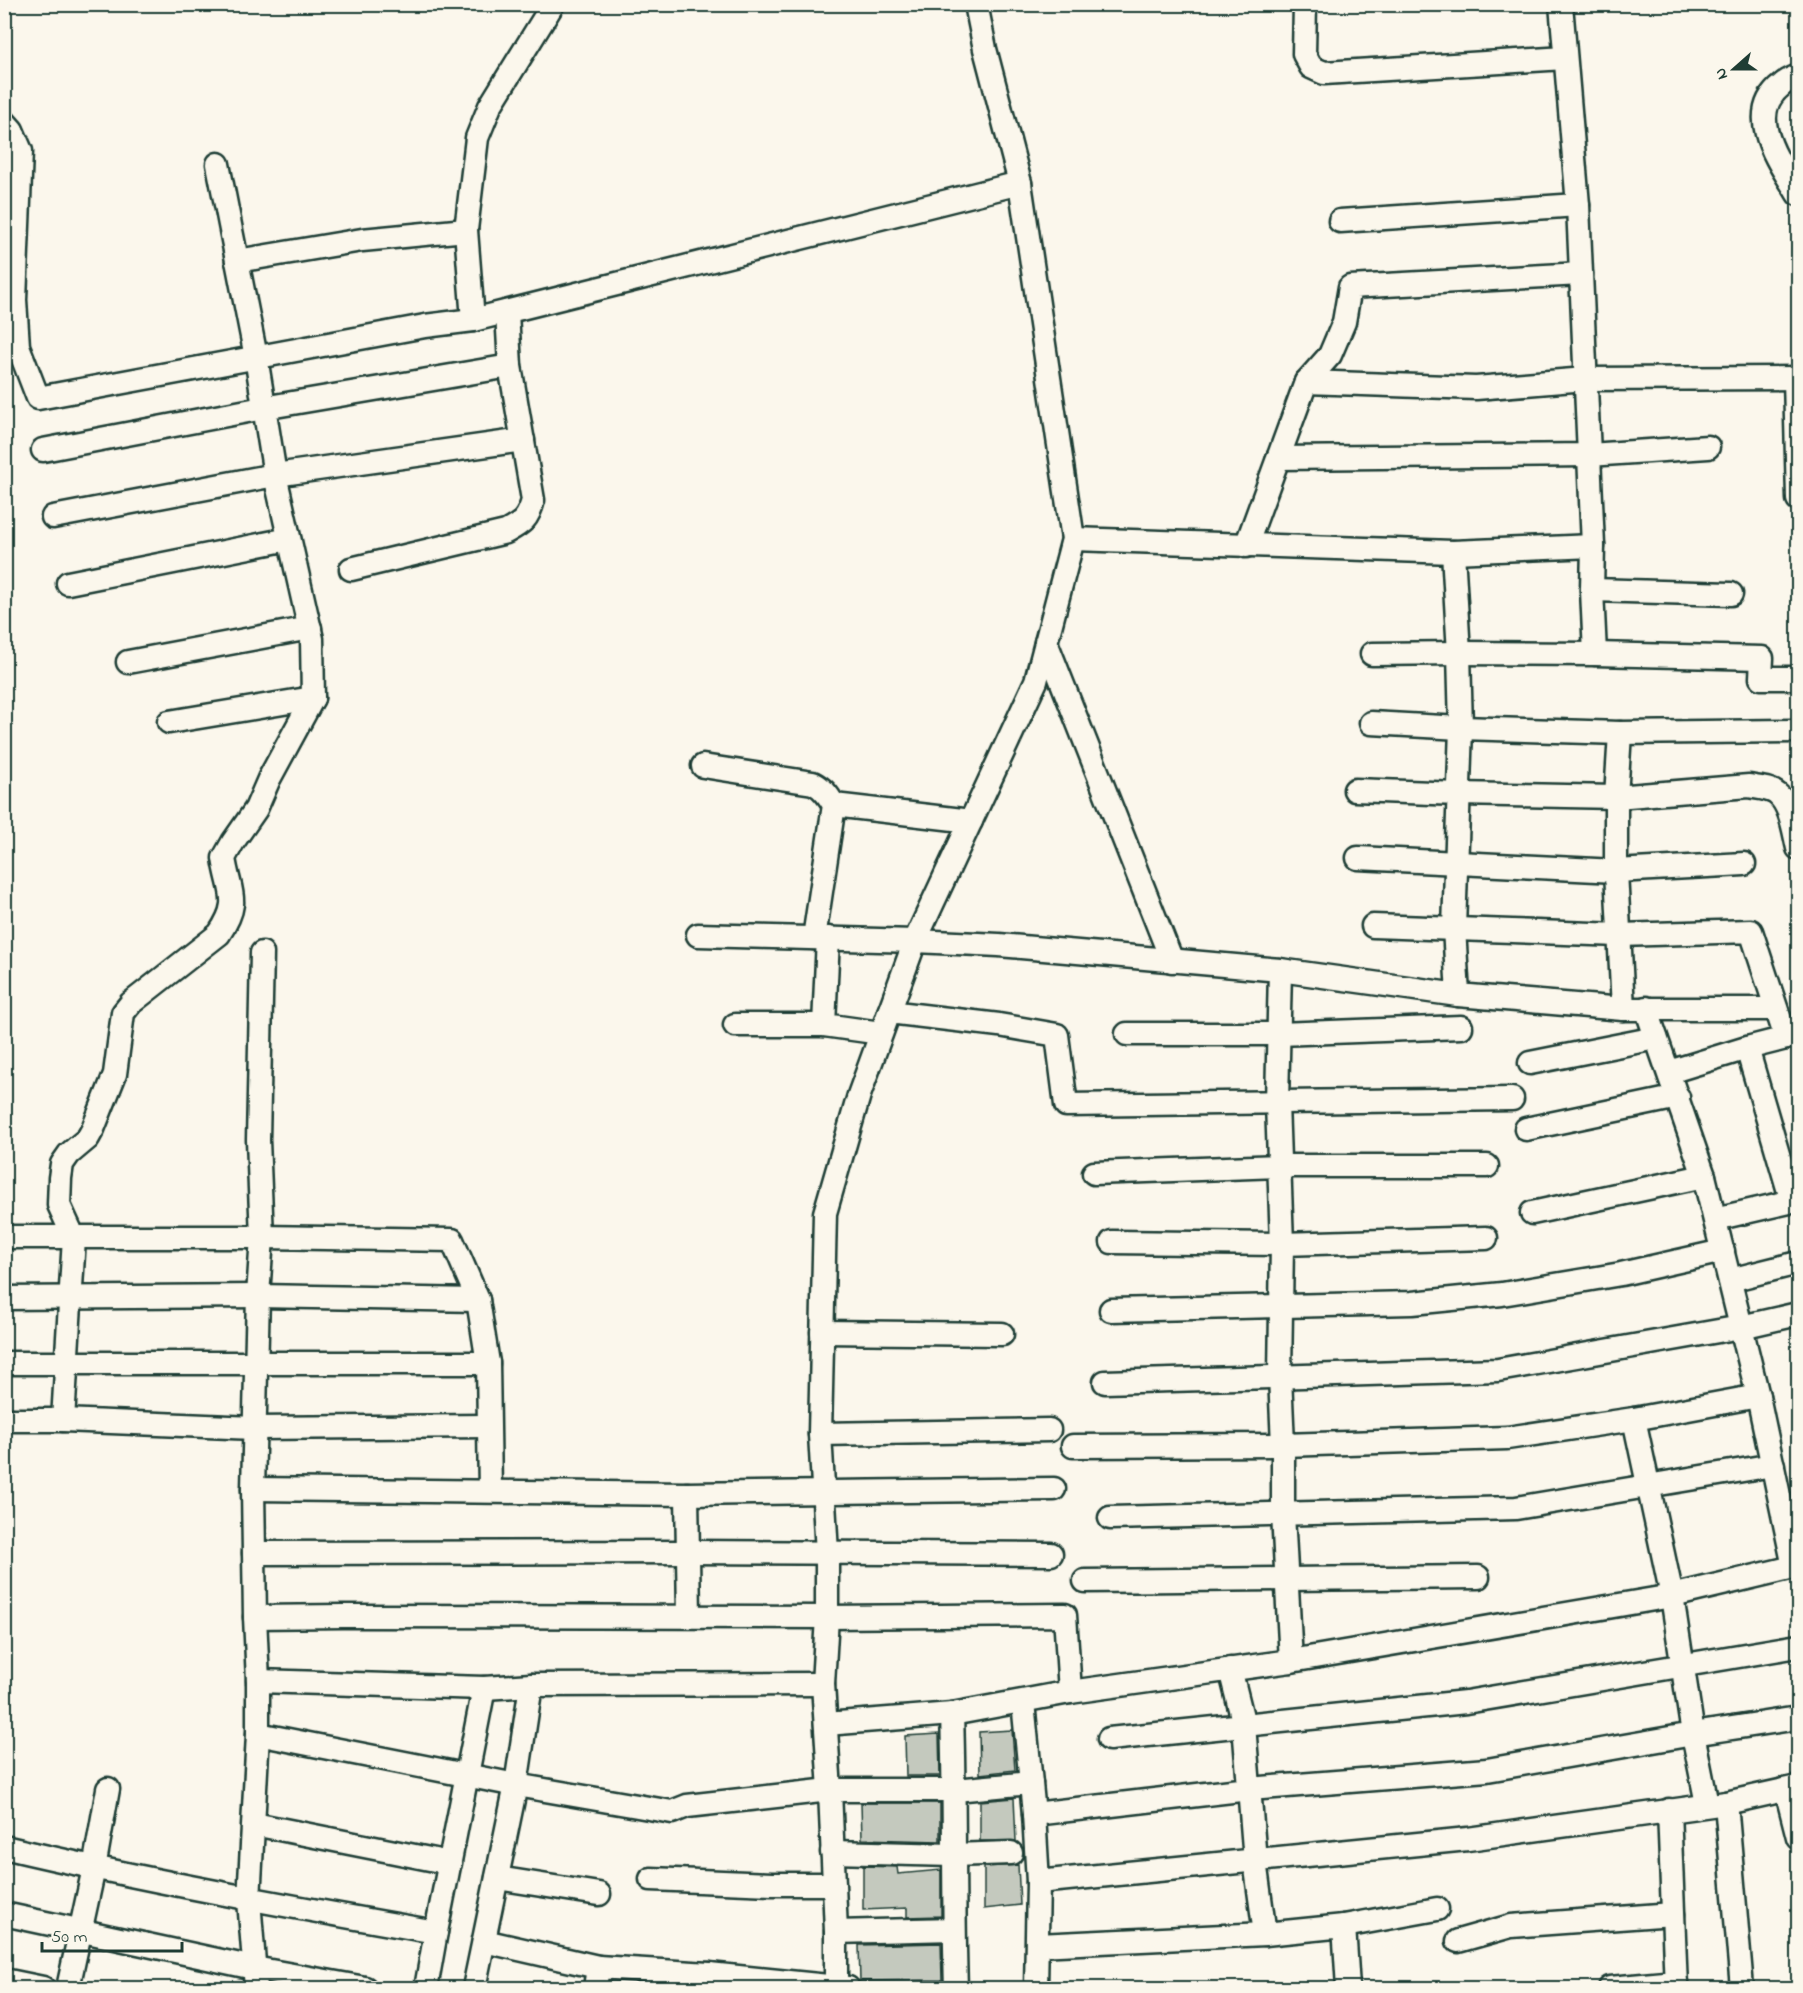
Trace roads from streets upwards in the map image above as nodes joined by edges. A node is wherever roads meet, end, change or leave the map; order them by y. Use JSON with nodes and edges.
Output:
{"nodes":[{"id":1,"x":553,"y":4,"type":"edge"},
{"id":2,"x":976,"y":4,"type":"edge"},
{"id":3,"x":1305,"y":4,"type":"edge"},
{"id":4,"x":1561,"y":4,"type":"edge"},
{"id":5,"x":1565,"y":58,"type":"junction"},
{"id":6,"x":1798,"y":76,"type":"edge"},
{"id":7,"x":4,"y":121,"type":"edge"},
{"id":8,"x":218,"y":164,"type":"dead end"},
{"id":9,"x":1020,"y":183,"type":"junction"},
{"id":10,"x":1798,"y":194,"type":"edge"},
{"id":11,"x":1578,"y":205,"type":"junction"},
{"id":12,"x":1340,"y":221,"type":"dead end"},
{"id":13,"x":466,"y":230,"type":"junction"},
{"id":14,"x":237,"y":261,"type":"junction"},
{"id":15,"x":1581,"y":274,"type":"junction"},
{"id":16,"x":507,"y":312,"type":"junction"},
{"id":17,"x":473,"y":320,"type":"junction"},
{"id":18,"x":256,"y":357,"type":"junction"},
{"id":19,"x":510,"y":366,"type":"junction"},
{"id":20,"x":1797,"y":378,"type":"edge"},
{"id":21,"x":1586,"y":379,"type":"junction"},
{"id":22,"x":1306,"y":382,"type":"junction"},
{"id":23,"x":263,"y":408,"type":"junction"},
{"id":24,"x":523,"y":440,"type":"junction"},
{"id":25,"x":1708,"y":447,"type":"dead end"},
{"id":26,"x":43,"y":450,"type":"dead end"},
{"id":27,"x":1589,"y":455,"type":"junction"},
{"id":28,"x":1278,"y":458,"type":"junction"},
{"id":29,"x":275,"y":475,"type":"junction"},
{"id":30,"x":1798,"y":499,"type":"edge"},
{"id":31,"x":53,"y":517,"type":"dead end"},
{"id":32,"x":289,"y":539,"type":"junction"},
{"id":33,"x":1073,"y":539,"type":"junction"},
{"id":34,"x":1246,"y":546,"type":"junction"},
{"id":35,"x":1593,"y":546,"type":"junction"},
{"id":36,"x":1453,"y":552,"type":"junction"},
{"id":37,"x":351,"y":569,"type":"dead end"},
{"id":38,"x":68,"y":583,"type":"dead end"},
{"id":39,"x":1592,"y":590,"type":"junction"},
{"id":40,"x":1731,"y":594,"type":"dead end"},
{"id":41,"x":310,"y":628,"type":"junction"},
{"id":42,"x":1046,"y":642,"type":"junction"},
{"id":43,"x":1459,"y":652,"type":"junction"},
{"id":44,"x":1372,"y":654,"type":"dead end"},
{"id":45,"x":1594,"y":654,"type":"junction"},
{"id":46,"x":128,"y":662,"type":"dead end"},
{"id":47,"x":1798,"y":678,"type":"edge"},
{"id":48,"x":313,"y":698,"type":"junction"},
{"id":49,"x":170,"y":722,"type":"dead end"},
{"id":50,"x":1371,"y":723,"type":"dead end"},
{"id":51,"x":1461,"y":728,"type":"junction"},
{"id":52,"x":1797,"y":731,"type":"dead end"},
{"id":53,"x":1620,"y":733,"type":"junction"},
{"id":54,"x":703,"y":765,"type":"dead end"},
{"id":55,"x":1355,"y":790,"type":"dead end"},
{"id":56,"x":1458,"y":794,"type":"junction"},
{"id":57,"x":1616,"y":797,"type":"junction"},
{"id":58,"x":834,"y":805,"type":"junction"},
{"id":59,"x":971,"y":821,"type":"junction"},
{"id":60,"x":1798,"y":848,"type":"edge"},
{"id":61,"x":1358,"y":858,"type":"dead end"},
{"id":62,"x":1456,"y":862,"type":"junction"},
{"id":63,"x":1744,"y":864,"type":"dead end"},
{"id":64,"x":1616,"y":871,"type":"junction"},
{"id":65,"x":1373,"y":926,"type":"dead end"},
{"id":66,"x":1454,"y":928,"type":"junction"},
{"id":67,"x":698,"y":935,"type":"dead end"},
{"id":68,"x":1620,"y":935,"type":"junction"},
{"id":69,"x":821,"y":938,"type":"junction"},
{"id":70,"x":915,"y":940,"type":"junction"},
{"id":71,"x":262,"y":953,"type":"dead end"},
{"id":72,"x":1172,"y":961,"type":"junction"},
{"id":73,"x":1280,"y":970,"type":"junction"},
{"id":74,"x":1458,"y":995,"type":"junction"},
{"id":75,"x":1634,"y":1009,"type":"junction"},
{"id":76,"x":1776,"y":1009,"type":"junction"},
{"id":77,"x":889,"y":1012,"type":"junction"},
{"id":78,"x":735,"y":1025,"type":"dead end"},
{"id":79,"x":824,"y":1025,"type":"junction"},
{"id":80,"x":1461,"y":1027,"type":"dead end"},
{"id":81,"x":881,"y":1033,"type":"junction"},
{"id":82,"x":1127,"y":1034,"type":"dead end"},
{"id":83,"x":1279,"y":1034,"type":"junction"},
{"id":84,"x":1792,"y":1037,"type":"edge"},
{"id":85,"x":1656,"y":1038,"type":"junction"},
{"id":86,"x":1747,"y":1048,"type":"junction"},
{"id":87,"x":1530,"y":1063,"type":"dead end"},
{"id":88,"x":1669,"y":1072,"type":"junction"},
{"id":89,"x":1678,"y":1097,"type":"junction"},
{"id":90,"x":1512,"y":1099,"type":"dead end"},
{"id":91,"x":1277,"y":1103,"type":"junction"},
{"id":92,"x":1526,"y":1129,"type":"dead end"},
{"id":93,"x":1280,"y":1166,"type":"junction"},
{"id":94,"x":1487,"y":1166,"type":"dead end"},
{"id":95,"x":1094,"y":1173,"type":"dead end"},
{"id":96,"x":1704,"y":1176,"type":"junction"},
{"id":97,"x":1795,"y":1201,"type":"edge"},
{"id":98,"x":1532,"y":1213,"type":"dead end"},
{"id":99,"x":1715,"y":1219,"type":"junction"},
{"id":100,"x":4,"y":1237,"type":"edge"},
{"id":101,"x":262,"y":1237,"type":"junction"},
{"id":102,"x":74,"y":1238,"type":"junction"},
{"id":103,"x":1486,"y":1238,"type":"dead end"},
{"id":104,"x":1112,"y":1242,"type":"dead end"},
{"id":105,"x":1282,"y":1244,"type":"junction"},
{"id":106,"x":1723,"y":1251,"type":"junction"},
{"id":107,"x":1798,"y":1263,"type":"edge"},
{"id":108,"x":1730,"y":1280,"type":"junction"},
{"id":109,"x":258,"y":1296,"type":"junction"},
{"id":110,"x":4,"y":1298,"type":"edge"},
{"id":111,"x":72,"y":1299,"type":"junction"},
{"id":112,"x":478,"y":1300,"type":"junction"},
{"id":113,"x":1281,"y":1306,"type":"junction"},
{"id":114,"x":1111,"y":1311,"type":"dead end"},
{"id":115,"x":1798,"y":1314,"type":"edge"},
{"id":116,"x":1741,"y":1327,"type":"junction"},
{"id":117,"x":822,"y":1332,"type":"junction"},
{"id":118,"x":1002,"y":1335,"type":"dead end"},
{"id":119,"x":4,"y":1363,"type":"edge"},
{"id":120,"x":488,"y":1363,"type":"junction"},
{"id":121,"x":66,"y":1364,"type":"junction"},
{"id":122,"x":257,"y":1364,"type":"junction"},
{"id":123,"x":1280,"y":1376,"type":"junction"},
{"id":124,"x":1105,"y":1382,"type":"dead end"},
{"id":125,"x":1758,"y":1396,"type":"junction"},
{"id":126,"x":1634,"y":1419,"type":"junction"},
{"id":127,"x":4,"y":1420,"type":"edge"},
{"id":128,"x":63,"y":1420,"type":"junction"},
{"id":129,"x":488,"y":1426,"type":"junction"},
{"id":130,"x":254,"y":1428,"type":"junction"},
{"id":131,"x":1049,"y":1430,"type":"dead end"},
{"id":132,"x":820,"y":1434,"type":"junction"},
{"id":133,"x":1283,"y":1445,"type":"junction"},
{"id":134,"x":1073,"y":1446,"type":"dead end"},
{"id":135,"x":1773,"y":1465,"type":"junction"},
{"id":136,"x":1648,"y":1485,"type":"junction"},
{"id":137,"x":253,"y":1489,"type":"junction"},
{"id":138,"x":1054,"y":1489,"type":"dead end"},
{"id":139,"x":1789,"y":1490,"type":"edge"},
{"id":140,"x":490,"y":1491,"type":"junction"},
{"id":141,"x":824,"y":1491,"type":"junction"},
{"id":142,"x":687,"y":1494,"type":"junction"},
{"id":143,"x":1283,"y":1514,"type":"junction"},
{"id":144,"x":1110,"y":1518,"type":"dead end"},
{"id":145,"x":689,"y":1552,"type":"junction"},
{"id":146,"x":254,"y":1553,"type":"junction"},
{"id":147,"x":827,"y":1553,"type":"junction"},
{"id":148,"x":1051,"y":1554,"type":"dead end"},
{"id":149,"x":1796,"y":1567,"type":"edge"},
{"id":150,"x":1478,"y":1577,"type":"dead end"},
{"id":151,"x":1286,"y":1579,"type":"junction"},
{"id":152,"x":1085,"y":1581,"type":"dead end"},
{"id":153,"x":1672,"y":1596,"type":"junction"},
{"id":154,"x":689,"y":1616,"type":"junction"},
{"id":155,"x":255,"y":1617,"type":"junction"},
{"id":156,"x":827,"y":1617,"type":"junction"},
{"id":157,"x":1798,"y":1646,"type":"edge"},
{"id":158,"x":1291,"y":1661,"type":"junction"},
{"id":159,"x":1683,"y":1665,"type":"junction"},
{"id":160,"x":1230,"y":1669,"type":"junction"},
{"id":161,"x":258,"y":1680,"type":"junction"},
{"id":162,"x":823,"y":1684,"type":"junction"},
{"id":163,"x":531,"y":1685,"type":"junction"},
{"id":164,"x":484,"y":1688,"type":"junction"},
{"id":165,"x":1070,"y":1692,"type":"junction"},
{"id":166,"x":1023,"y":1701,"type":"junction"},
{"id":167,"x":952,"y":1714,"type":"junction"},
{"id":168,"x":1798,"y":1718,"type":"edge"},
{"id":169,"x":826,"y":1724,"type":"junction"},
{"id":170,"x":1244,"y":1725,"type":"junction"},
{"id":171,"x":258,"y":1734,"type":"junction"},
{"id":172,"x":1693,"y":1734,"type":"junction"},
{"id":173,"x":1109,"y":1739,"type":"dead end"},
{"id":174,"x":467,"y":1775,"type":"junction"},
{"id":175,"x":1031,"y":1783,"type":"junction"},
{"id":176,"x":516,"y":1785,"type":"junction"},
{"id":177,"x":108,"y":1789,"type":"dead end"},
{"id":178,"x":1249,"y":1789,"type":"junction"},
{"id":179,"x":1792,"y":1789,"type":"edge"},
{"id":180,"x":830,"y":1790,"type":"junction"},
{"id":181,"x":955,"y":1790,"type":"junction"},
{"id":182,"x":1716,"y":1804,"type":"junction"},
{"id":183,"x":1669,"y":1810,"type":"junction"},
{"id":184,"x":1034,"y":1814,"type":"junction"},
{"id":185,"x":254,"y":1824,"type":"junction"},
{"id":186,"x":1798,"y":1837,"type":"edge"},
{"id":187,"x":4,"y":1847,"type":"edge"},
{"id":188,"x":832,"y":1852,"type":"junction"},
{"id":189,"x":1011,"y":1853,"type":"dead end"},
{"id":190,"x":953,"y":1855,"type":"junction"},
{"id":191,"x":1255,"y":1861,"type":"junction"},
{"id":192,"x":450,"y":1863,"type":"junction"},
{"id":193,"x":94,"y":1868,"type":"junction"},
{"id":194,"x":497,"y":1878,"type":"junction"},
{"id":195,"x":651,"y":1879,"type":"dead end"},
{"id":196,"x":1038,"y":1882,"type":"junction"},
{"id":197,"x":833,"y":1884,"type":"junction"},
{"id":198,"x":599,"y":1894,"type":"dead end"},
{"id":199,"x":249,"y":1900,"type":"junction"},
{"id":200,"x":1437,"y":1909,"type":"dead end"},
{"id":201,"x":4,"y":1914,"type":"edge"},
{"id":202,"x":1673,"y":1914,"type":"junction"},
{"id":203,"x":1344,"y":1926,"type":"junction"},
{"id":204,"x":81,"y":1929,"type":"junction"},
{"id":205,"x":954,"y":1929,"type":"junction"},
{"id":206,"x":436,"y":1932,"type":"junction"},
{"id":207,"x":836,"y":1932,"type":"junction"},
{"id":208,"x":1265,"y":1934,"type":"junction"},
{"id":209,"x":484,"y":1941,"type":"junction"},
{"id":210,"x":1458,"y":1941,"type":"dead end"},
{"id":211,"x":1038,"y":1945,"type":"junction"},
{"id":212,"x":255,"y":1978,"type":"edge"},
{"id":213,"x":597,"y":1978,"type":"edge"},
{"id":214,"x":4,"y":1980,"type":"edge"},
{"id":215,"x":709,"y":1981,"type":"edge"},
{"id":216,"x":1676,"y":1985,"type":"edge"},
{"id":217,"x":840,"y":1988,"type":"edge"},
{"id":218,"x":43,"y":1989,"type":"edge"},
{"id":219,"x":68,"y":1989,"type":"edge"},
{"id":220,"x":365,"y":1989,"type":"edge"},
{"id":221,"x":426,"y":1989,"type":"edge"},
{"id":222,"x":474,"y":1989,"type":"edge"},
{"id":223,"x":956,"y":1989,"type":"edge"},
{"id":224,"x":1036,"y":1989,"type":"edge"},
{"id":225,"x":1348,"y":1989,"type":"edge"},
{"id":226,"x":1610,"y":1989,"type":"edge"},
{"id":227,"x":1742,"y":1989,"type":"edge"}],
"edges":[{"from":1,"to":13,"type":"street"},
{"from":2,"to":9,"type":"street"},
{"from":3,"to":5,"type":"street"},
{"from":4,"to":5,"type":"street"},
{"from":5,"to":11,"type":"street"},
{"from":6,"to":10,"type":"street"},
{"from":7,"to":18,"type":"street"},
{"from":8,"to":14,"type":"street"},
{"from":9,"to":16,"type":"street"},
{"from":9,"to":33,"type":"street"},
{"from":11,"to":12,"type":"street"},
{"from":11,"to":15,"type":"street"},
{"from":13,"to":14,"type":"street"},
{"from":13,"to":17,"type":"street"},
{"from":14,"to":18,"type":"street"},
{"from":15,"to":21,"type":"street"},
{"from":15,"to":22,"type":"street"},
{"from":16,"to":17,"type":"street"},
{"from":16,"to":19,"type":"street"},
{"from":17,"to":18,"type":"street"},
{"from":18,"to":23,"type":"street"},
{"from":19,"to":23,"type":"street"},
{"from":19,"to":24,"type":"street"},
{"from":20,"to":21,"type":"street"},
{"from":20,"to":30,"type":"street"},
{"from":21,"to":22,"type":"street"},
{"from":21,"to":27,"type":"street"},
{"from":22,"to":28,"type":"street"},
{"from":23,"to":26,"type":"street"},
{"from":23,"to":29,"type":"street"},
{"from":24,"to":29,"type":"street"},
{"from":24,"to":37,"type":"street"},
{"from":25,"to":27,"type":"street"},
{"from":27,"to":28,"type":"street"},
{"from":27,"to":35,"type":"street"},
{"from":28,"to":34,"type":"street"},
{"from":29,"to":31,"type":"street"},
{"from":29,"to":32,"type":"street"},
{"from":32,"to":38,"type":"street"},
{"from":32,"to":41,"type":"street"},
{"from":33,"to":34,"type":"street"},
{"from":33,"to":42,"type":"street"},
{"from":34,"to":36,"type":"street"},
{"from":35,"to":36,"type":"street"},
{"from":35,"to":39,"type":"street"},
{"from":36,"to":43,"type":"street"},
{"from":39,"to":40,"type":"street"},
{"from":39,"to":45,"type":"street"},
{"from":41,"to":46,"type":"street"},
{"from":41,"to":48,"type":"street"},
{"from":42,"to":59,"type":"street"},
{"from":42,"to":72,"type":"street"},
{"from":43,"to":44,"type":"street"},
{"from":43,"to":45,"type":"street"},
{"from":43,"to":51,"type":"street"},
{"from":45,"to":47,"type":"street"},
{"from":48,"to":49,"type":"street"},
{"from":48,"to":102,"type":"street"},
{"from":50,"to":51,"type":"street"},
{"from":51,"to":53,"type":"street"},
{"from":51,"to":56,"type":"street"},
{"from":52,"to":53,"type":"street"},
{"from":53,"to":57,"type":"street"},
{"from":54,"to":58,"type":"street"},
{"from":55,"to":56,"type":"street"},
{"from":56,"to":57,"type":"street"},
{"from":56,"to":62,"type":"street"},
{"from":57,"to":60,"type":"street"},
{"from":57,"to":64,"type":"street"},
{"from":58,"to":59,"type":"street"},
{"from":58,"to":69,"type":"street"},
{"from":59,"to":70,"type":"street"},
{"from":61,"to":62,"type":"street"},
{"from":62,"to":64,"type":"street"},
{"from":62,"to":66,"type":"street"},
{"from":63,"to":64,"type":"street"},
{"from":64,"to":68,"type":"street"},
{"from":65,"to":66,"type":"street"},
{"from":66,"to":68,"type":"street"},
{"from":66,"to":74,"type":"street"},
{"from":67,"to":69,"type":"street"},
{"from":68,"to":75,"type":"street"},
{"from":68,"to":76,"type":"street"},
{"from":69,"to":70,"type":"street"},
{"from":69,"to":79,"type":"street"},
{"from":70,"to":72,"type":"street"},
{"from":70,"to":77,"type":"street"},
{"from":71,"to":101,"type":"street"},
{"from":72,"to":73,"type":"street"},
{"from":73,"to":74,"type":"street"},
{"from":73,"to":83,"type":"street"},
{"from":74,"to":75,"type":"street"},
{"from":75,"to":76,"type":"street"},
{"from":75,"to":85,"type":"street"},
{"from":76,"to":84,"type":"street"},
{"from":77,"to":81,"type":"street"},
{"from":77,"to":91,"type":"street"},
{"from":78,"to":79,"type":"street"},
{"from":79,"to":81,"type":"street"},
{"from":80,"to":83,"type":"street"},
{"from":81,"to":117,"type":"street"},
{"from":82,"to":83,"type":"street"},
{"from":83,"to":91,"type":"street"},
{"from":84,"to":86,"type":"street"},
{"from":85,"to":87,"type":"street"},
{"from":85,"to":88,"type":"street"},
{"from":86,"to":88,"type":"street"},
{"from":86,"to":97,"type":"street"},
{"from":88,"to":89,"type":"street"},
{"from":89,"to":92,"type":"street"},
{"from":89,"to":96,"type":"street"},
{"from":90,"to":91,"type":"street"},
{"from":91,"to":93,"type":"street"},
{"from":93,"to":94,"type":"street"},
{"from":93,"to":95,"type":"street"},
{"from":93,"to":105,"type":"street"},
{"from":96,"to":98,"type":"street"},
{"from":96,"to":99,"type":"street"},
{"from":97,"to":99,"type":"street"},
{"from":99,"to":106,"type":"street"},
{"from":100,"to":102,"type":"street"},
{"from":101,"to":102,"type":"street"},
{"from":101,"to":109,"type":"street"},
{"from":101,"to":112,"type":"street"},
{"from":102,"to":111,"type":"street"},
{"from":103,"to":105,"type":"street"},
{"from":104,"to":105,"type":"street"},
{"from":105,"to":113,"type":"street"},
{"from":106,"to":108,"type":"street"},
{"from":106,"to":113,"type":"street"},
{"from":107,"to":108,"type":"street"},
{"from":108,"to":116,"type":"street"},
{"from":109,"to":111,"type":"street"},
{"from":109,"to":112,"type":"street"},
{"from":109,"to":122,"type":"street"},
{"from":110,"to":111,"type":"street"},
{"from":111,"to":121,"type":"street"},
{"from":112,"to":120,"type":"street"},
{"from":113,"to":114,"type":"street"},
{"from":113,"to":123,"type":"street"},
{"from":115,"to":116,"type":"street"},
{"from":116,"to":123,"type":"street"},
{"from":116,"to":125,"type":"street"},
{"from":117,"to":118,"type":"street"},
{"from":117,"to":132,"type":"street"},
{"from":119,"to":121,"type":"street"},
{"from":120,"to":122,"type":"street"},
{"from":120,"to":129,"type":"street"},
{"from":121,"to":122,"type":"street"},
{"from":121,"to":128,"type":"street"},
{"from":122,"to":130,"type":"street"},
{"from":123,"to":124,"type":"street"},
{"from":123,"to":133,"type":"street"},
{"from":125,"to":126,"type":"street"},
{"from":125,"to":135,"type":"street"},
{"from":126,"to":133,"type":"street"},
{"from":126,"to":136,"type":"street"},
{"from":127,"to":128,"type":"street"},
{"from":128,"to":130,"type":"street"},
{"from":129,"to":130,"type":"street"},
{"from":129,"to":140,"type":"street"},
{"from":130,"to":137,"type":"street"},
{"from":131,"to":132,"type":"street"},
{"from":132,"to":141,"type":"street"},
{"from":133,"to":134,"type":"street"},
{"from":133,"to":143,"type":"street"},
{"from":135,"to":136,"type":"street"},
{"from":135,"to":139,"type":"street"},
{"from":136,"to":143,"type":"street"},
{"from":136,"to":153,"type":"street"},
{"from":137,"to":140,"type":"street"},
{"from":137,"to":146,"type":"street"},
{"from":138,"to":141,"type":"street"},
{"from":139,"to":149,"type":"street"},
{"from":140,"to":142,"type":"street"},
{"from":141,"to":142,"type":"street"},
{"from":141,"to":147,"type":"street"},
{"from":142,"to":145,"type":"street"},
{"from":143,"to":144,"type":"street"},
{"from":143,"to":151,"type":"street"},
{"from":145,"to":146,"type":"street"},
{"from":145,"to":147,"type":"street"},
{"from":145,"to":154,"type":"street"},
{"from":146,"to":155,"type":"street"},
{"from":147,"to":148,"type":"street"},
{"from":147,"to":156,"type":"street"},
{"from":149,"to":153,"type":"street"},
{"from":150,"to":151,"type":"street"},
{"from":151,"to":152,"type":"street"},
{"from":151,"to":158,"type":"street"},
{"from":153,"to":158,"type":"street"},
{"from":153,"to":159,"type":"street"},
{"from":154,"to":155,"type":"street"},
{"from":154,"to":156,"type":"street"},
{"from":155,"to":161,"type":"street"},
{"from":156,"to":162,"type":"street"},
{"from":156,"to":165,"type":"street"},
{"from":157,"to":159,"type":"street"},
{"from":158,"to":160,"type":"street"},
{"from":159,"to":170,"type":"street"},
{"from":159,"to":172,"type":"street"},
{"from":160,"to":165,"type":"street"},
{"from":160,"to":170,"type":"street"},
{"from":161,"to":164,"type":"street"},
{"from":161,"to":171,"type":"street"},
{"from":162,"to":163,"type":"street"},
{"from":162,"to":169,"type":"street"},
{"from":163,"to":164,"type":"street"},
{"from":163,"to":176,"type":"street"},
{"from":164,"to":174,"type":"street"},
{"from":165,"to":166,"type":"street"},
{"from":166,"to":167,"type":"street"},
{"from":166,"to":175,"type":"street"},
{"from":167,"to":169,"type":"street"},
{"from":167,"to":181,"type":"street"},
{"from":168,"to":172,"type":"street"},
{"from":169,"to":180,"type":"street"},
{"from":170,"to":173,"type":"street"},
{"from":170,"to":178,"type":"street"},
{"from":171,"to":174,"type":"street"},
{"from":171,"to":185,"type":"street"},
{"from":172,"to":178,"type":"street"},
{"from":172,"to":182,"type":"street"},
{"from":174,"to":176,"type":"street"},
{"from":174,"to":192,"type":"street"},
{"from":175,"to":181,"type":"street"},
{"from":175,"to":184,"type":"street"},
{"from":176,"to":180,"type":"street"},
{"from":176,"to":194,"type":"street"},
{"from":177,"to":193,"type":"street"},
{"from":178,"to":184,"type":"street"},
{"from":178,"to":191,"type":"street"},
{"from":179,"to":182,"type":"street"},
{"from":179,"to":186,"type":"street"},
{"from":180,"to":181,"type":"street"},
{"from":180,"to":188,"type":"street"},
{"from":181,"to":190,"type":"street"},
{"from":182,"to":183,"type":"street"},
{"from":182,"to":227,"type":"street"},
{"from":183,"to":191,"type":"street"},
{"from":183,"to":202,"type":"street"},
{"from":184,"to":196,"type":"street"},
{"from":185,"to":192,"type":"street"},
{"from":185,"to":199,"type":"street"},
{"from":187,"to":193,"type":"street"},
{"from":188,"to":190,"type":"street"},
{"from":188,"to":197,"type":"street"},
{"from":189,"to":190,"type":"street"},
{"from":190,"to":205,"type":"street"},
{"from":191,"to":196,"type":"street"},
{"from":191,"to":208,"type":"street"},
{"from":192,"to":206,"type":"street"},
{"from":193,"to":199,"type":"street"},
{"from":193,"to":204,"type":"street"},
{"from":194,"to":198,"type":"street"},
{"from":194,"to":209,"type":"street"},
{"from":195,"to":197,"type":"street"},
{"from":196,"to":211,"type":"street"},
{"from":197,"to":207,"type":"street"},
{"from":199,"to":206,"type":"street"},
{"from":199,"to":212,"type":"street"},
{"from":200,"to":203,"type":"street"},
{"from":201,"to":204,"type":"street"},
{"from":202,"to":210,"type":"street"},
{"from":202,"to":216,"type":"street"},
{"from":203,"to":208,"type":"street"},
{"from":203,"to":225,"type":"street"},
{"from":204,"to":212,"type":"street"},
{"from":204,"to":219,"type":"street"},
{"from":205,"to":207,"type":"street"},
{"from":205,"to":223,"type":"street"},
{"from":206,"to":221,"type":"street"},
{"from":207,"to":217,"type":"street"},
{"from":208,"to":211,"type":"street"},
{"from":209,"to":213,"type":"street"},
{"from":209,"to":222,"type":"street"},
{"from":211,"to":224,"type":"street"},
{"from":212,"to":220,"type":"street"},
{"from":213,"to":215,"type":"street"},
{"from":214,"to":218,"type":"street"},
{"from":215,"to":217,"type":"street"},
{"from":216,"to":226,"type":"street"}]}
